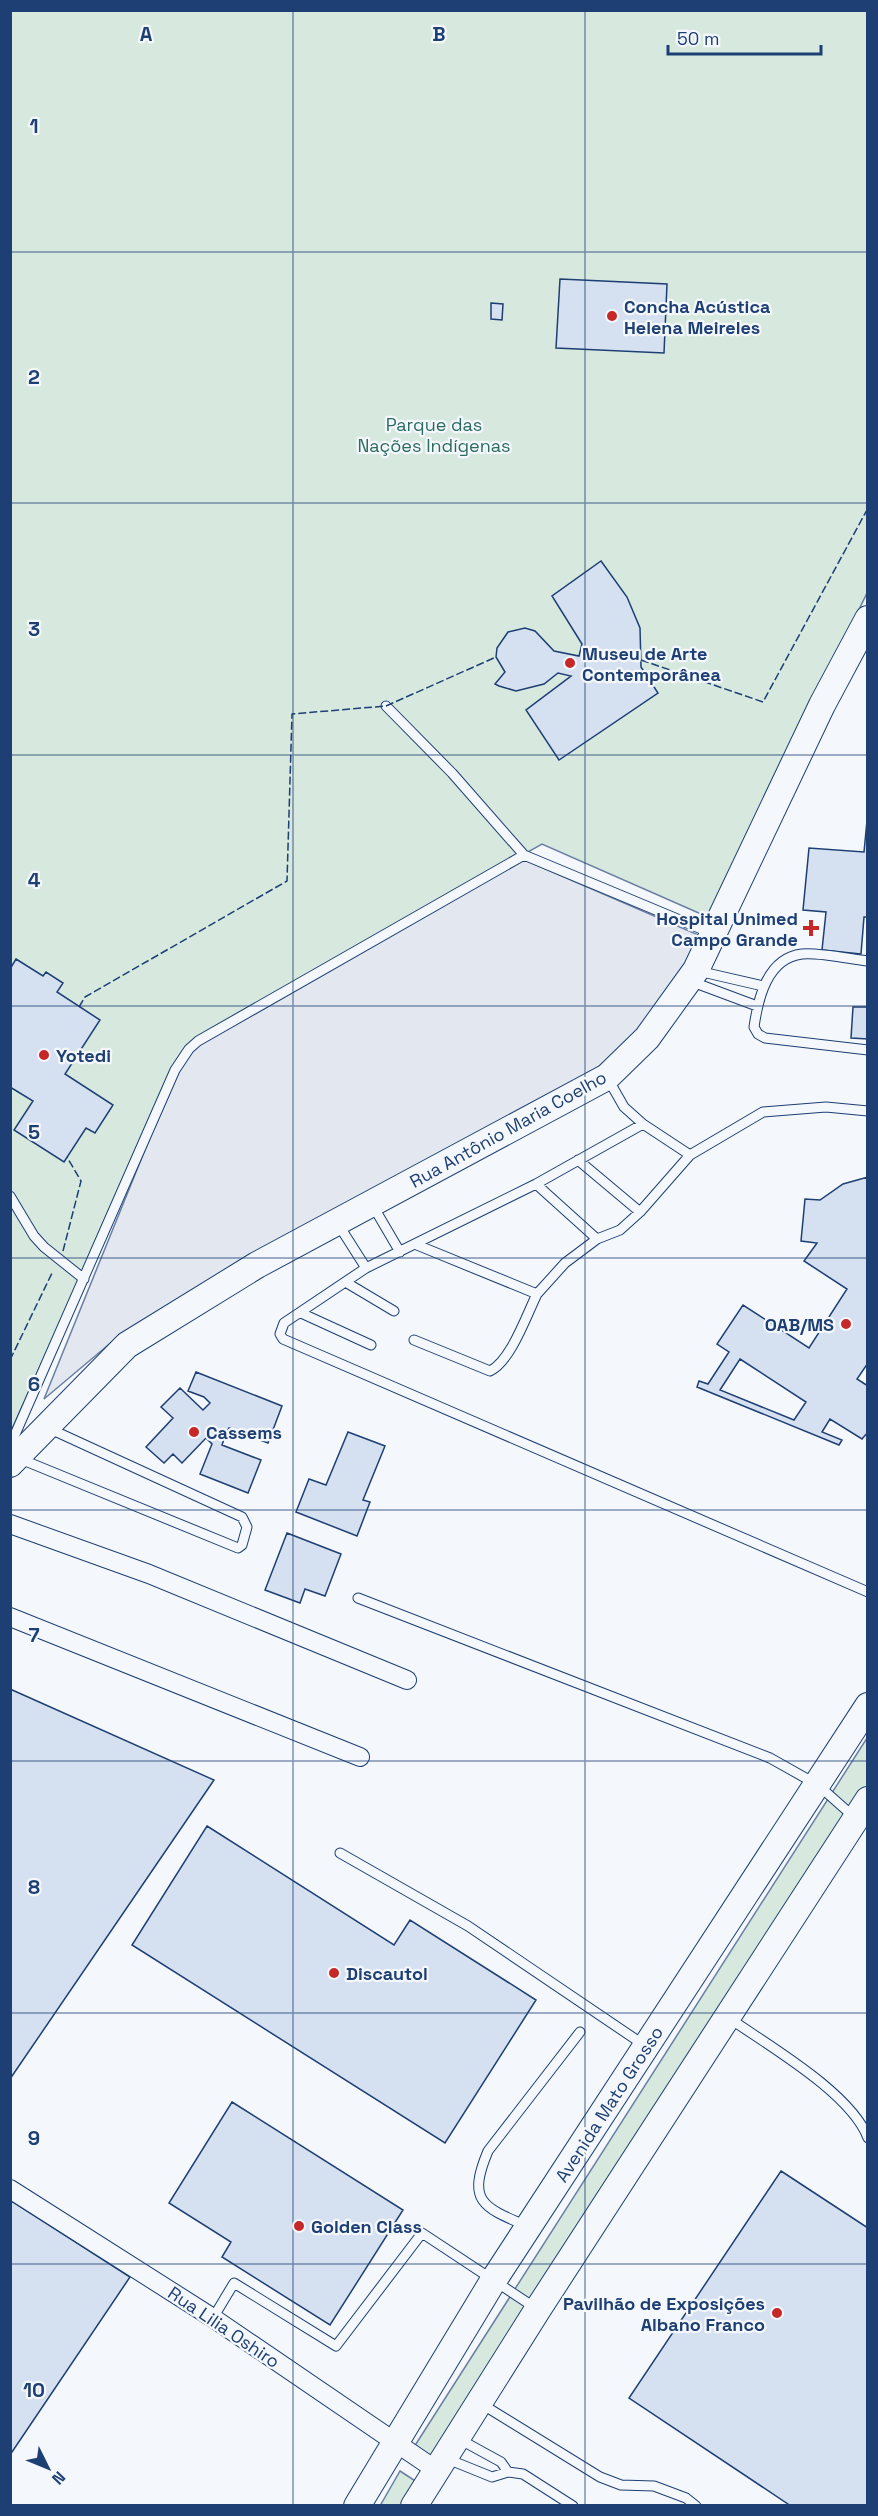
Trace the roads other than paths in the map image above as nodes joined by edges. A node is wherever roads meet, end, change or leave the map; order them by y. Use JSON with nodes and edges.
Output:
{"nodes":[{"id":1,"x":867,"y":619,"type":"edge"},
{"id":2,"x":386,"y":706,"type":"dead end"},
{"id":3,"x":524,"y":855,"type":"junction"},
{"id":4,"x":714,"y":934,"type":"junction"},
{"id":5,"x":867,"y":962,"type":"edge"},
{"id":6,"x":693,"y":975,"type":"junction"},
{"id":7,"x":763,"y":986,"type":"junction"},
{"id":8,"x":757,"y":1006,"type":"junction"},
{"id":9,"x":867,"y":1050,"type":"edge"},
{"id":10,"x":607,"y":1077,"type":"junction"},
{"id":11,"x":867,"y":1111,"type":"edge"},
{"id":12,"x":643,"y":1124,"type":"junction"},
{"id":13,"x":690,"y":1155,"type":"junction"},
{"id":14,"x":578,"y":1160,"type":"junction"},
{"id":15,"x":536,"y":1184,"type":"junction"},
{"id":16,"x":10,"y":1196,"type":"edge"},
{"id":17,"x":372,"y":1204,"type":"junction"},
{"id":18,"x":640,"y":1212,"type":"junction"},
{"id":19,"x":337,"y":1222,"type":"junction"},
{"id":20,"x":597,"y":1239,"type":"junction"},
{"id":21,"x":417,"y":1245,"type":"junction"},
{"id":22,"x":400,"y":1252,"type":"junction"},
{"id":23,"x":366,"y":1268,"type":"junction"},
{"id":24,"x":84,"y":1279,"type":"junction"},
{"id":25,"x":347,"y":1283,"type":"junction"},
{"id":26,"x":537,"y":1293,"type":"junction"},
{"id":27,"x":394,"y":1311,"type":"dead end"},
{"id":28,"x":301,"y":1313,"type":"junction"},
{"id":29,"x":414,"y":1340,"type":"dead end"},
{"id":30,"x":371,"y":1345,"type":"dead end"},
{"id":31,"x":46,"y":1427,"type":"junction"},
{"id":32,"x":12,"y":1456,"type":"edge"},
{"id":33,"x":10,"y":1524,"type":"edge"},
{"id":34,"x":867,"y":1592,"type":"edge"},
{"id":35,"x":357,"y":1598,"type":"dead end"},
{"id":36,"x":10,"y":1617,"type":"edge"},
{"id":37,"x":407,"y":1680,"type":"dead end"},
{"id":38,"x":867,"y":1706,"type":"edge"},
{"id":39,"x":360,"y":1757,"type":"dead end"},
{"id":40,"x":818,"y":1785,"type":"junction"},
{"id":41,"x":862,"y":1809,"type":"edge"},
{"id":42,"x":340,"y":1853,"type":"dead end"},
{"id":43,"x":728,"y":2016,"type":"junction"},
{"id":44,"x":580,"y":2032,"type":"dead end"},
{"id":45,"x":646,"y":2047,"type":"junction"},
{"id":46,"x":867,"y":2138,"type":"edge"},
{"id":47,"x":10,"y":2188,"type":"edge"},
{"id":48,"x":529,"y":2226,"type":"junction"},
{"id":49,"x":493,"y":2281,"type":"junction"},
{"id":50,"x":538,"y":2309,"type":"junction"},
{"id":51,"x":213,"y":2319,"type":"junction"},
{"id":52,"x":478,"y":2403,"type":"junction"},
{"id":53,"x":394,"y":2442,"type":"junction"},
{"id":54,"x":445,"y":2455,"type":"junction"},
{"id":55,"x":508,"y":2472,"type":"junction"},
{"id":56,"x":357,"y":2505,"type":"edge"},
{"id":57,"x":414,"y":2505,"type":"edge"},
{"id":58,"x":573,"y":2505,"type":"edge"},
{"id":59,"x":696,"y":2505,"type":"edge"}],
"edges":[{"from":1,"to":4,"type":"main road","name":"Rua Antônio Maria Coelho"},
{"from":2,"to":3,"type":"lane"},
{"from":3,"to":4,"type":"lane"},
{"from":3,"to":24,"type":"lane"},
{"from":4,"to":6,"type":"main road","name":"Rua Antônio Maria Coelho"},
{"from":5,"to":7,"type":"lane"},
{"from":6,"to":7,"type":"lane"},
{"from":6,"to":8,"type":"lane"},
{"from":6,"to":10,"type":"main road","name":"Rua Antônio Maria Coelho"},
{"from":7,"to":8,"type":"lane"},
{"from":8,"to":9,"type":"lane"},
{"from":10,"to":12,"type":"lane"},
{"from":10,"to":17,"type":"main road","name":"Rua Antônio Maria Coelho"},
{"from":11,"to":13,"type":"lane"},
{"from":12,"to":13,"type":"lane"},
{"from":12,"to":14,"type":"lane"},
{"from":13,"to":18,"type":"lane"},
{"from":14,"to":15,"type":"lane"},
{"from":14,"to":18,"type":"lane"},
{"from":15,"to":20,"type":"lane"},
{"from":15,"to":21,"type":"lane"},
{"from":16,"to":24,"type":"lane"},
{"from":17,"to":19,"type":"main road","name":"Rua Antônio Maria Coelho"},
{"from":17,"to":22,"type":"lane"},
{"from":18,"to":20,"type":"lane"},
{"from":19,"to":23,"type":"lane"},
{"from":19,"to":31,"type":"main road","name":"Rua Antônio Maria Coelho"},
{"from":20,"to":26,"type":"lane"},
{"from":21,"to":22,"type":"lane"},
{"from":21,"to":26,"type":"lane"},
{"from":22,"to":23,"type":"lane"},
{"from":23,"to":25,"type":"lane"},
{"from":24,"to":32,"type":"lane"},
{"from":25,"to":27,"type":"lane"},
{"from":25,"to":28,"type":"lane"},
{"from":26,"to":29,"type":"lane"},
{"from":28,"to":30,"type":"lane"},
{"from":28,"to":34,"type":"lane"},
{"from":31,"to":32,"type":"main road","name":"Rua Antônio Maria Coelho"},
{"from":31,"to":32,"type":"lane"},
{"from":33,"to":37,"type":"street"},
{"from":35,"to":40,"type":"lane"},
{"from":36,"to":39,"type":"street"},
{"from":38,"to":40,"type":"main road","name":"Avenida Mato Grosso"},
{"from":40,"to":41,"type":"lane"},
{"from":40,"to":45,"type":"main road","name":"Avenida Mato Grosso"},
{"from":41,"to":43,"type":"main road"},
{"from":42,"to":45,"type":"lane"},
{"from":43,"to":46,"type":"lane"},
{"from":43,"to":50,"type":"main road"},
{"from":44,"to":48,"type":"lane"},
{"from":45,"to":48,"type":"main road","name":"Avenida Mato Grosso"},
{"from":47,"to":51,"type":"street","name":"Rua Lilia Oshiro"},
{"from":48,"to":49,"type":"main road","name":"Avenida Mato Grosso"},
{"from":49,"to":50,"type":"lane"},
{"from":49,"to":51,"type":"lane"},
{"from":49,"to":53,"type":"main road","name":"Avenida Mato Grosso"},
{"from":50,"to":52,"type":"main road"},
{"from":51,"to":53,"type":"street","name":"Rua Lilia Oshiro"},
{"from":52,"to":54,"type":"main road"},
{"from":52,"to":59,"type":"lane"},
{"from":53,"to":54,"type":"street","name":"Rua Lilia Oshiro"},
{"from":53,"to":56,"type":"main road","name":"Avenida Mato Grosso"},
{"from":54,"to":55,"type":"lane"},
{"from":54,"to":55,"type":"lane"},
{"from":54,"to":57,"type":"main road"},
{"from":55,"to":58,"type":"lane"}]}
